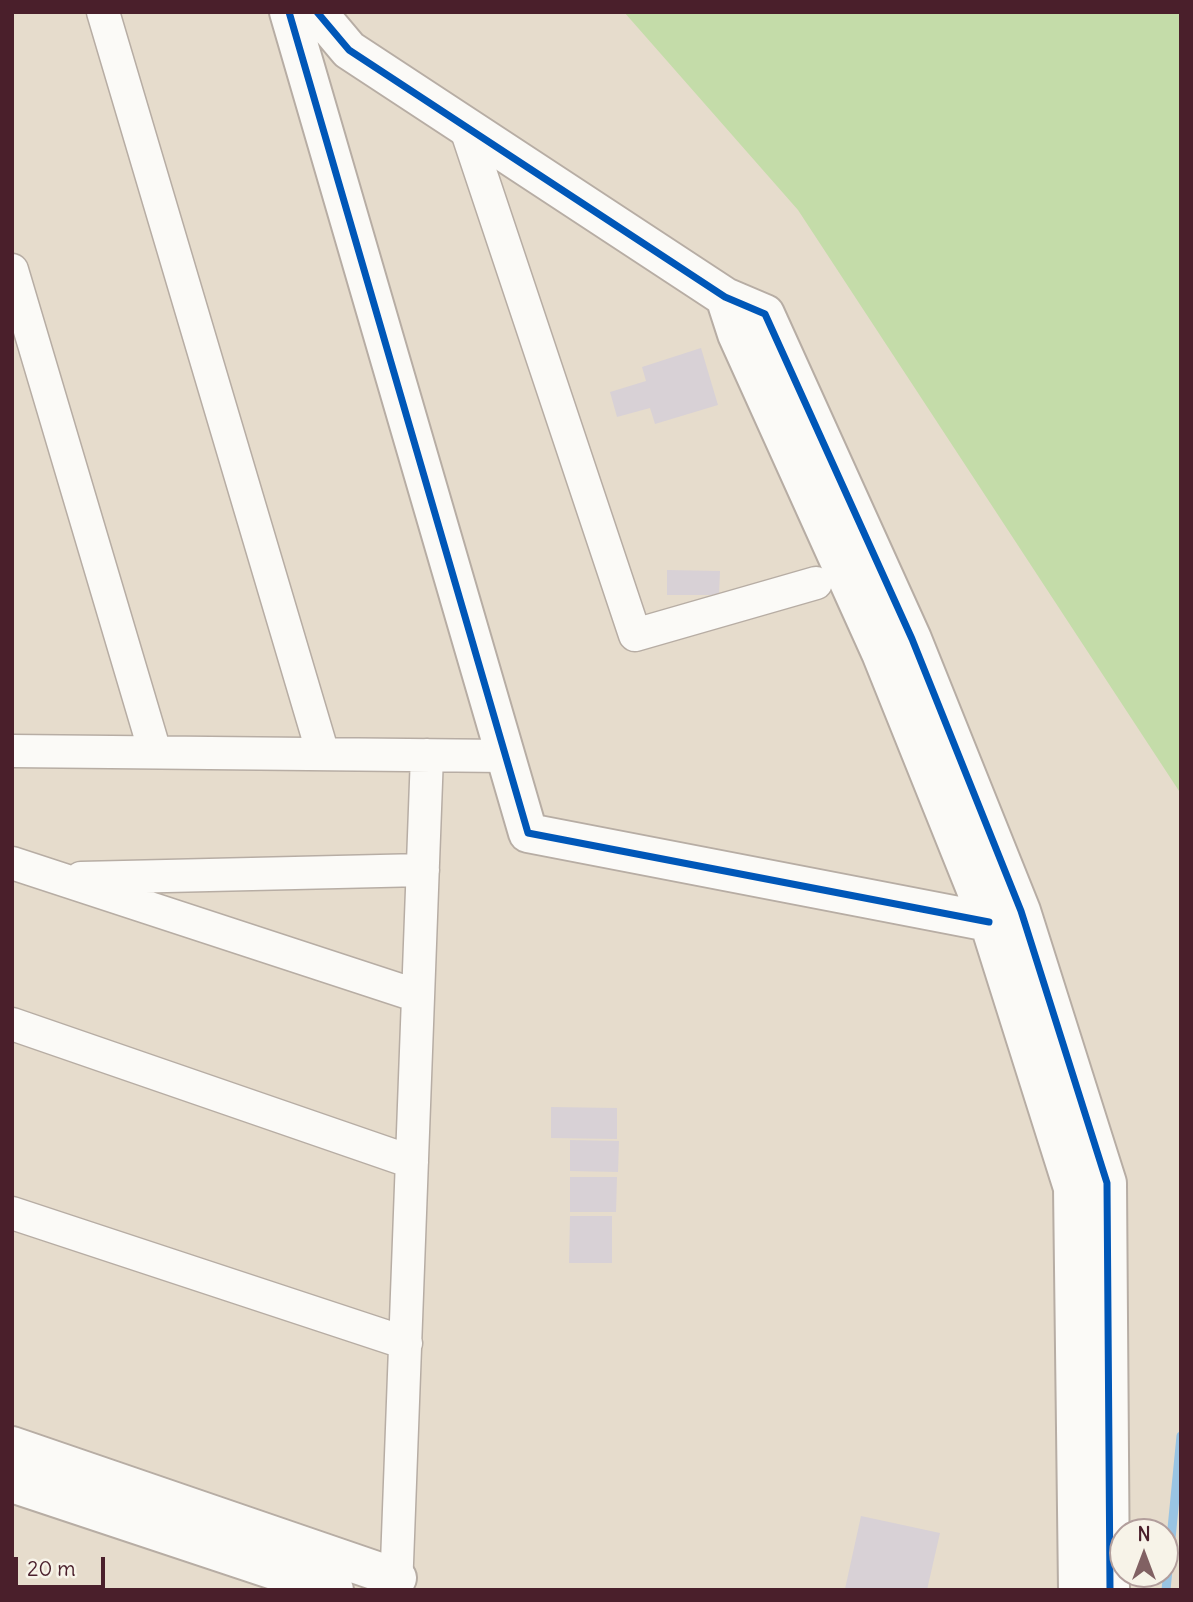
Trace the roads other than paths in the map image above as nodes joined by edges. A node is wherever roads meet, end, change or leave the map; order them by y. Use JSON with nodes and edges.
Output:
{"nodes":[{"id":1,"x":103,"y":12,"type":"edge"},
{"id":2,"x":289,"y":12,"type":"edge"},
{"id":3,"x":317,"y":12,"type":"edge"},
{"id":4,"x":465,"y":126,"type":"junction"},
{"id":5,"x":12,"y":270,"type":"edge"},
{"id":6,"x":725,"y":297,"type":"junction"},
{"id":7,"x":816,"y":583,"type":"dead end"},
{"id":8,"x":12,"y":751,"type":"edge"},
{"id":9,"x":155,"y":752,"type":"junction"},
{"id":10,"x":323,"y":754,"type":"junction"},
{"id":11,"x":427,"y":755,"type":"junction"},
{"id":12,"x":506,"y":757,"type":"junction"},
{"id":13,"x":12,"y":863,"type":"edge"},
{"id":14,"x":423,"y":870,"type":"junction"},
{"id":15,"x":58,"y":878,"type":"junction"},
{"id":16,"x":989,"y":922,"type":"junction"},
{"id":17,"x":418,"y":996,"type":"junction"},
{"id":18,"x":12,"y":1024,"type":"edge"},
{"id":19,"x":412,"y":1162,"type":"junction"},
{"id":20,"x":12,"y":1213,"type":"edge"},
{"id":21,"x":406,"y":1343,"type":"junction"},
{"id":22,"x":12,"y":1446,"type":"edge"},
{"id":23,"x":12,"y":1483,"type":"edge"},
{"id":24,"x":397,"y":1584,"type":"edge"},
{"id":25,"x":334,"y":1590,"type":"edge"},
{"id":26,"x":1078,"y":1590,"type":"edge"},
{"id":27,"x":1110,"y":1590,"type":"edge"}],
"edges":[{"from":1,"to":10,"type":"street"},
{"from":2,"to":12,"type":"street"},
{"from":3,"to":4,"type":"street"},
{"from":4,"to":6,"type":"street"},
{"from":4,"to":7,"type":"street"},
{"from":5,"to":9,"type":"street"},
{"from":6,"to":16,"type":"street"},
{"from":6,"to":27,"type":"street"},
{"from":8,"to":9,"type":"street"},
{"from":9,"to":10,"type":"street"},
{"from":10,"to":11,"type":"street"},
{"from":11,"to":12,"type":"street"},
{"from":11,"to":14,"type":"street"},
{"from":12,"to":16,"type":"street"},
{"from":13,"to":15,"type":"street"},
{"from":14,"to":15,"type":"street"},
{"from":14,"to":17,"type":"street"},
{"from":15,"to":17,"type":"street"},
{"from":16,"to":26,"type":"street"},
{"from":17,"to":19,"type":"street"},
{"from":18,"to":19,"type":"street"},
{"from":19,"to":21,"type":"street"},
{"from":20,"to":21,"type":"street"},
{"from":21,"to":24,"type":"street"},
{"from":22,"to":24,"type":"street"},
{"from":23,"to":25,"type":"street"}]}
